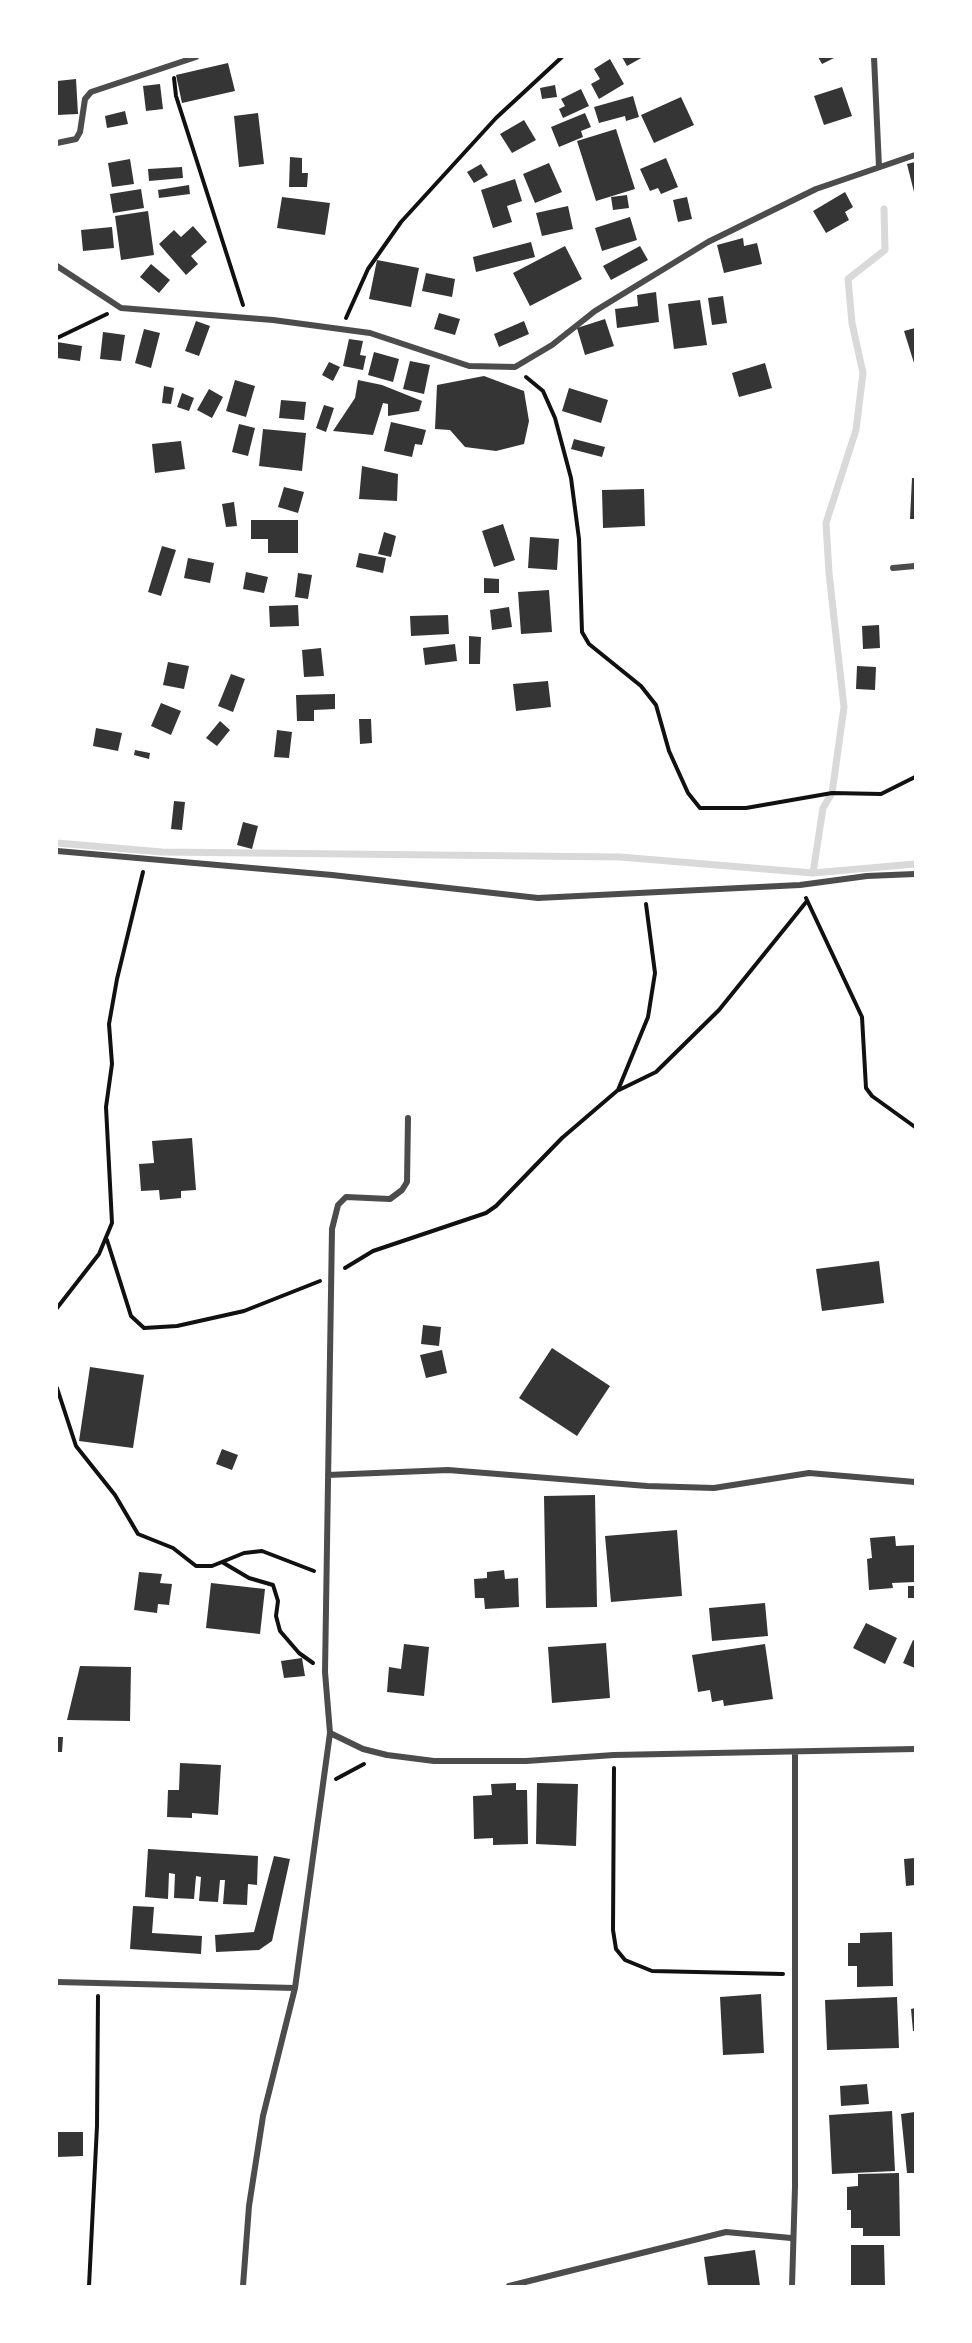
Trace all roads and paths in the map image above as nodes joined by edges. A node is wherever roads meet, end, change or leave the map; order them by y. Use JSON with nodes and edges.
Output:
{"nodes":[{"id":1,"x":196,"y":57,"type":"edge"},
{"id":2,"x":562,"y":57,"type":"edge"},
{"id":3,"x":874,"y":57,"type":"edge"},
{"id":4,"x":172,"y":65,"type":"junction"},
{"id":5,"x":57,"y":143,"type":"edge"},
{"id":6,"x":915,"y":155,"type":"edge"},
{"id":7,"x":879,"y":167,"type":"junction"},
{"id":8,"x":57,"y":266,"type":"edge"},
{"id":9,"x":121,"y":308,"type":"junction"},
{"id":10,"x":247,"y":318,"type":"junction"},
{"id":11,"x":341,"y":329,"type":"junction"},
{"id":12,"x":57,"y":338,"type":"edge"},
{"id":13,"x":515,"y":367,"type":"junction"},
{"id":14,"x":915,"y":566,"type":"edge"},
{"id":15,"x":893,"y":567,"type":"dead end"},
{"id":16,"x":915,"y":777,"type":"edge"},
{"id":17,"x":57,"y":851,"type":"edge"},
{"id":18,"x":147,"y":858,"type":"junction"},
{"id":19,"x":915,"y":874,"type":"edge"},
{"id":20,"x":800,"y":885,"type":"junction"},
{"id":21,"x":644,"y":892,"type":"junction"},
{"id":22,"x":807,"y":901,"type":"junction"},
{"id":23,"x":618,"y":1090,"type":"junction"},
{"id":24,"x":408,"y":1118,"type":"dead end"},
{"id":25,"x":915,"y":1127,"type":"edge"},
{"id":26,"x":107,"y":1240,"type":"junction"},
{"id":27,"x":331,"y":1276,"type":"junction"},
{"id":28,"x":57,"y":1308,"type":"edge"},
{"id":29,"x":57,"y":1388,"type":"edge"},
{"id":30,"x":328,"y":1475,"type":"junction"},
{"id":31,"x":915,"y":1482,"type":"edge"},
{"id":32,"x":222,"y":1562,"type":"junction"},
{"id":33,"x":326,"y":1575,"type":"junction"},
{"id":34,"x":326,"y":1672,"type":"junction"},
{"id":35,"x":330,"y":1733,"type":"junction"},
{"id":36,"x":915,"y":1749,"type":"edge"},
{"id":37,"x":795,"y":1752,"type":"junction"},
{"id":38,"x":387,"y":1755,"type":"junction"},
{"id":39,"x":614,"y":1755,"type":"junction"},
{"id":40,"x":322,"y":1788,"type":"junction"},
{"id":41,"x":796,"y":1974,"type":"junction"},
{"id":42,"x":57,"y":1982,"type":"edge"},
{"id":43,"x":98,"y":1983,"type":"junction"},
{"id":44,"x":295,"y":1988,"type":"junction"},
{"id":45,"x":791,"y":2238,"type":"junction"},
{"id":46,"x":517,"y":2285,"type":"edge"},
{"id":47,"x":89,"y":2286,"type":"edge"},
{"id":48,"x":243,"y":2286,"type":"edge"},
{"id":49,"x":509,"y":2286,"type":"edge"},
{"id":50,"x":792,"y":2286,"type":"edge"}],
"edges":[{"from":1,"to":4,"type":"street"},
{"from":2,"to":11,"type":"path"},
{"from":3,"to":7,"type":"street"},
{"from":4,"to":5,"type":"street"},
{"from":4,"to":10,"type":"path"},
{"from":6,"to":7,"type":"street"},
{"from":7,"to":13,"type":"street"},
{"from":8,"to":9,"type":"street"},
{"from":9,"to":10,"type":"street"},
{"from":9,"to":12,"type":"path"},
{"from":10,"to":11,"type":"street"},
{"from":11,"to":13,"type":"street"},
{"from":13,"to":16,"type":"path"},
{"from":14,"to":15,"type":"street"},
{"from":17,"to":18,"type":"street"},
{"from":18,"to":21,"type":"street"},
{"from":18,"to":26,"type":"path"},
{"from":19,"to":20,"type":"street"},
{"from":20,"to":21,"type":"street"},
{"from":20,"to":22,"type":"path"},
{"from":21,"to":23,"type":"path"},
{"from":22,"to":23,"type":"path"},
{"from":22,"to":25,"type":"path"},
{"from":23,"to":27,"type":"path"},
{"from":24,"to":27,"type":"street"},
{"from":26,"to":27,"type":"path"},
{"from":26,"to":28,"type":"path"},
{"from":27,"to":30,"type":"street"},
{"from":29,"to":32,"type":"path"},
{"from":30,"to":31,"type":"street"},
{"from":30,"to":33,"type":"street"},
{"from":32,"to":33,"type":"path"},
{"from":32,"to":34,"type":"path"},
{"from":33,"to":34,"type":"street"},
{"from":34,"to":35,"type":"street"},
{"from":35,"to":38,"type":"street"},
{"from":35,"to":40,"type":"street"},
{"from":36,"to":37,"type":"street"},
{"from":37,"to":39,"type":"street"},
{"from":37,"to":41,"type":"street"},
{"from":38,"to":39,"type":"street"},
{"from":38,"to":40,"type":"path"},
{"from":39,"to":41,"type":"path"},
{"from":40,"to":44,"type":"street"},
{"from":41,"to":45,"type":"street"},
{"from":42,"to":43,"type":"street"},
{"from":43,"to":44,"type":"street"},
{"from":43,"to":47,"type":"path"},
{"from":44,"to":48,"type":"street"},
{"from":45,"to":46,"type":"street"},
{"from":45,"to":50,"type":"street"},
{"from":46,"to":49,"type":"street"}]}
